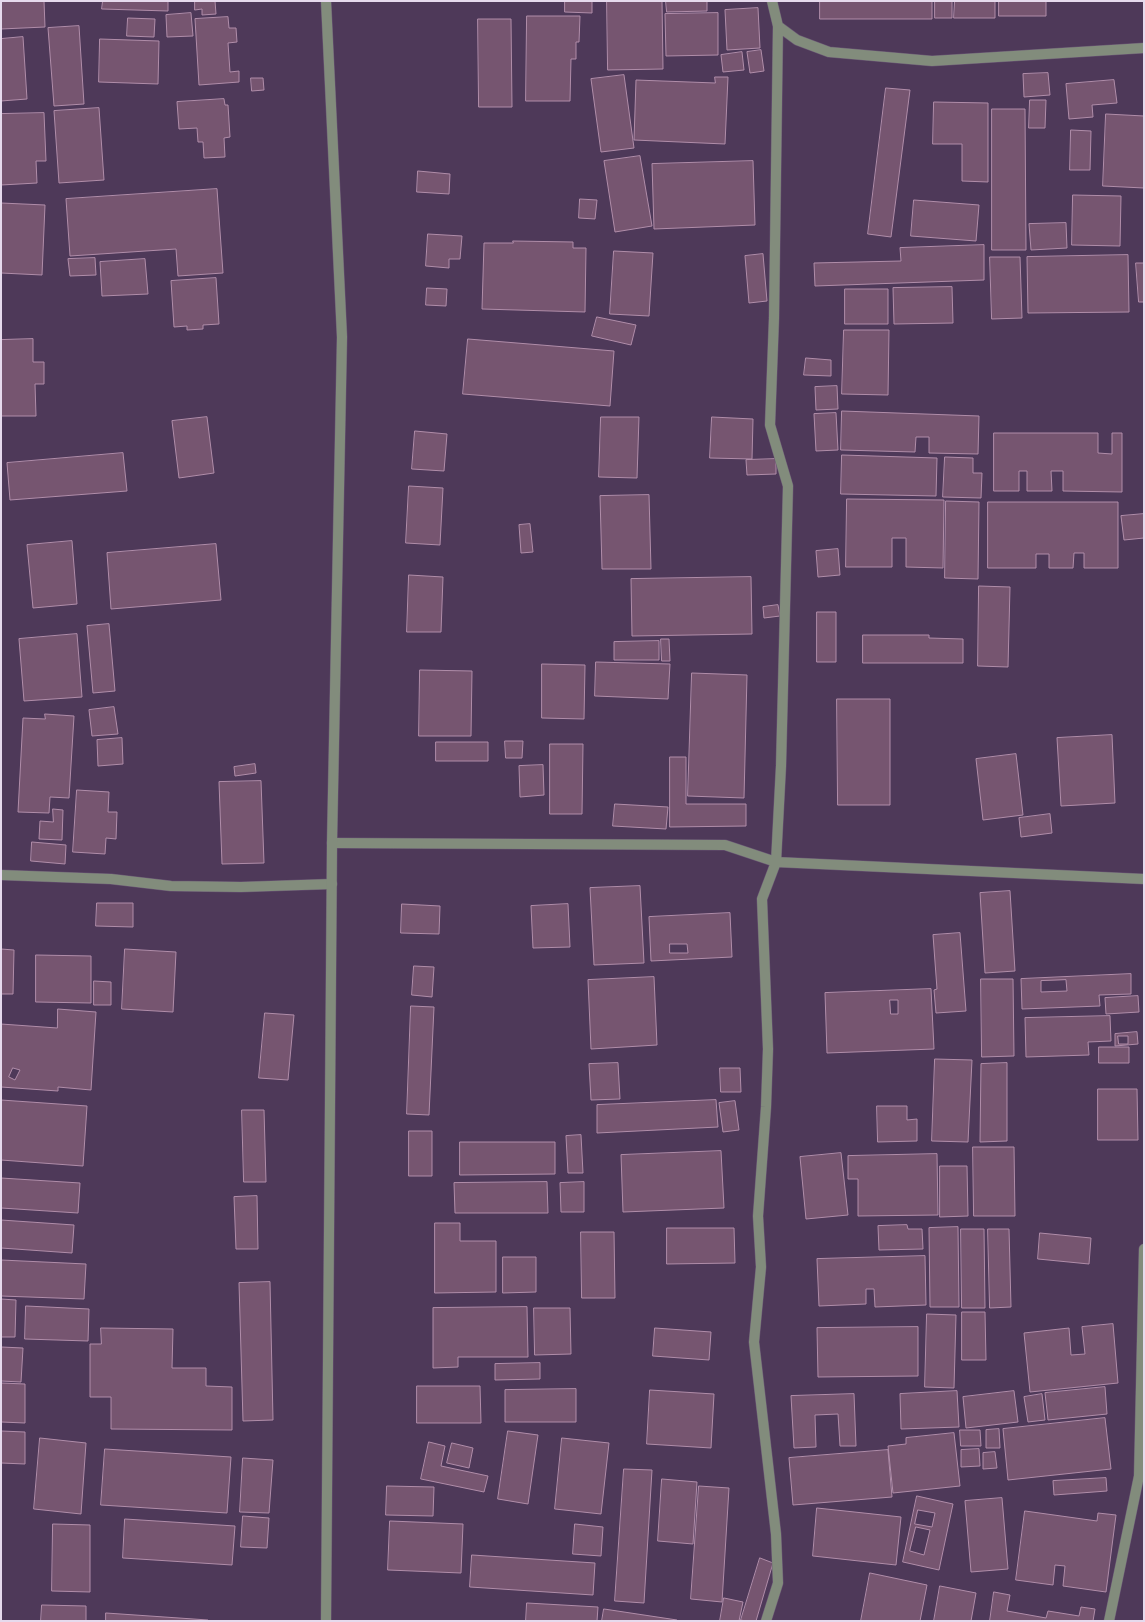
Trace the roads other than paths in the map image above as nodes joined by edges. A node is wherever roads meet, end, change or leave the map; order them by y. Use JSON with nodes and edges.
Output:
{"nodes":[{"id":1,"x":326,"y":1,"type":"edge"},
{"id":2,"x":772,"y":1,"type":"edge"},
{"id":3,"x":778,"y":26,"type":"junction"},
{"id":4,"x":1144,"y":48,"type":"edge"},
{"id":5,"x":332,"y":843,"type":"junction"},
{"id":6,"x":776,"y":862,"type":"junction"},
{"id":7,"x":1,"y":875,"type":"edge"},
{"id":8,"x":1144,"y":879,"type":"edge"},
{"id":9,"x":332,"y":884,"type":"junction"},
{"id":10,"x":1144,"y":1249,"type":"edge"},
{"id":11,"x":1141,"y":1476,"type":"edge"},
{"id":12,"x":326,"y":1621,"type":"edge"},
{"id":13,"x":766,"y":1621,"type":"edge"},
{"id":14,"x":1109,"y":1621,"type":"edge"}],
"edges":[{"from":1,"to":5,"type":"street"},
{"from":2,"to":3,"type":"street"},
{"from":3,"to":4,"type":"street"},
{"from":3,"to":6,"type":"street"},
{"from":5,"to":6,"type":"street"},
{"from":5,"to":9,"type":"street"},
{"from":6,"to":8,"type":"street"},
{"from":6,"to":13,"type":"street"},
{"from":7,"to":9,"type":"street"},
{"from":9,"to":12,"type":"street"},
{"from":10,"to":11,"type":"street"},
{"from":11,"to":14,"type":"street"}]}
